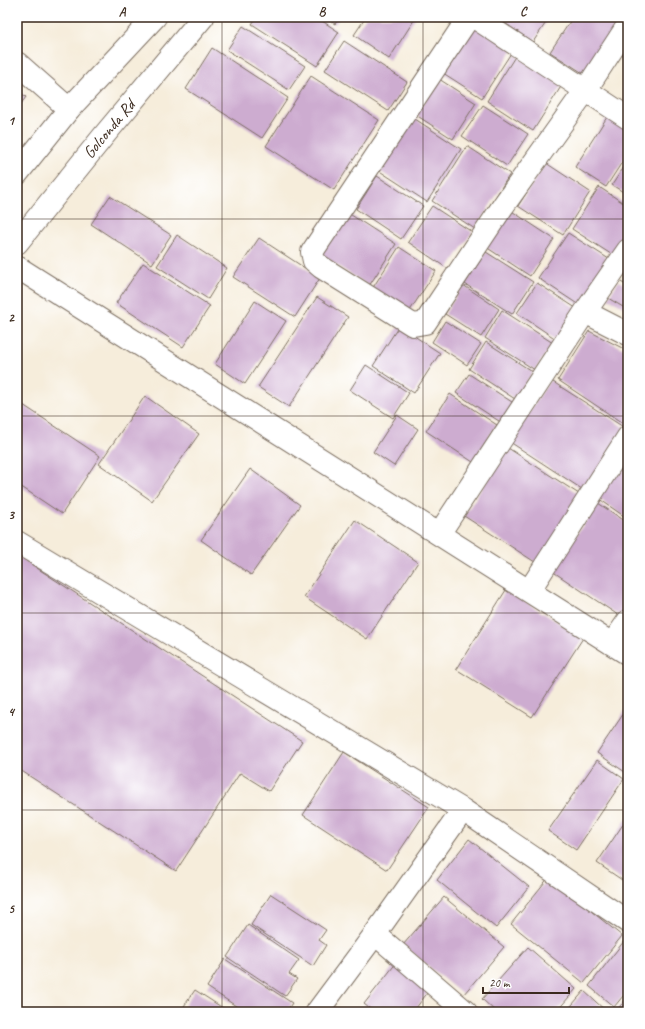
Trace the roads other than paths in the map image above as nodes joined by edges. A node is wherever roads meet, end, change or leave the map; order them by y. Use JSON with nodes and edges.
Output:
{"nodes":[{"id":1,"x":155,"y":17,"type":"edge"},
{"id":2,"x":203,"y":17,"type":"edge"},
{"id":3,"x":469,"y":17,"type":"edge"},
{"id":4,"x":474,"y":17,"type":"edge"},
{"id":5,"x":628,"y":25,"type":"edge"},
{"id":6,"x":17,"y":63,"type":"edge"},
{"id":7,"x":585,"y":91,"type":"junction"},
{"id":8,"x":69,"y":109,"type":"junction"},
{"id":9,"x":628,"y":118,"type":"edge"},
{"id":10,"x":17,"y":174,"type":"edge"},
{"id":11,"x":17,"y":243,"type":"edge"},
{"id":12,"x":628,"y":250,"type":"edge"},
{"id":13,"x":17,"y":267,"type":"edge"},
{"id":14,"x":585,"y":312,"type":"junction"},
{"id":15,"x":628,"y":334,"type":"edge"},
{"id":16,"x":628,"y":437,"type":"edge"},
{"id":17,"x":439,"y":534,"type":"junction"},
{"id":18,"x":17,"y":542,"type":"edge"},
{"id":19,"x":529,"y":591,"type":"junction"},
{"id":20,"x":628,"y":621,"type":"edge"},
{"id":21,"x":620,"y":649,"type":"edge"},
{"id":22,"x":463,"y":810,"type":"junction"},
{"id":23,"x":628,"y":922,"type":"edge"},
{"id":24,"x":375,"y":934,"type":"junction"},
{"id":25,"x":317,"y":1012,"type":"edge"},
{"id":26,"x":466,"y":1012,"type":"edge"}],
"edges":[{"from":1,"to":8,"type":"street"},
{"from":2,"to":11,"type":"street","name":"Golconda Rd"},
{"from":3,"to":7,"type":"street"},
{"from":4,"to":7,"type":"street"},
{"from":5,"to":7,"type":"street"},
{"from":6,"to":8,"type":"street"},
{"from":7,"to":9,"type":"street"},
{"from":8,"to":10,"type":"street"},
{"from":12,"to":14,"type":"street"},
{"from":13,"to":17,"type":"street"},
{"from":14,"to":15,"type":"street"},
{"from":14,"to":17,"type":"street"},
{"from":16,"to":19,"type":"street"},
{"from":17,"to":19,"type":"street"},
{"from":18,"to":22,"type":"street"},
{"from":19,"to":21,"type":"street"},
{"from":20,"to":21,"type":"street"},
{"from":22,"to":23,"type":"street"},
{"from":22,"to":24,"type":"street"},
{"from":24,"to":25,"type":"street"},
{"from":24,"to":26,"type":"street"}]}
